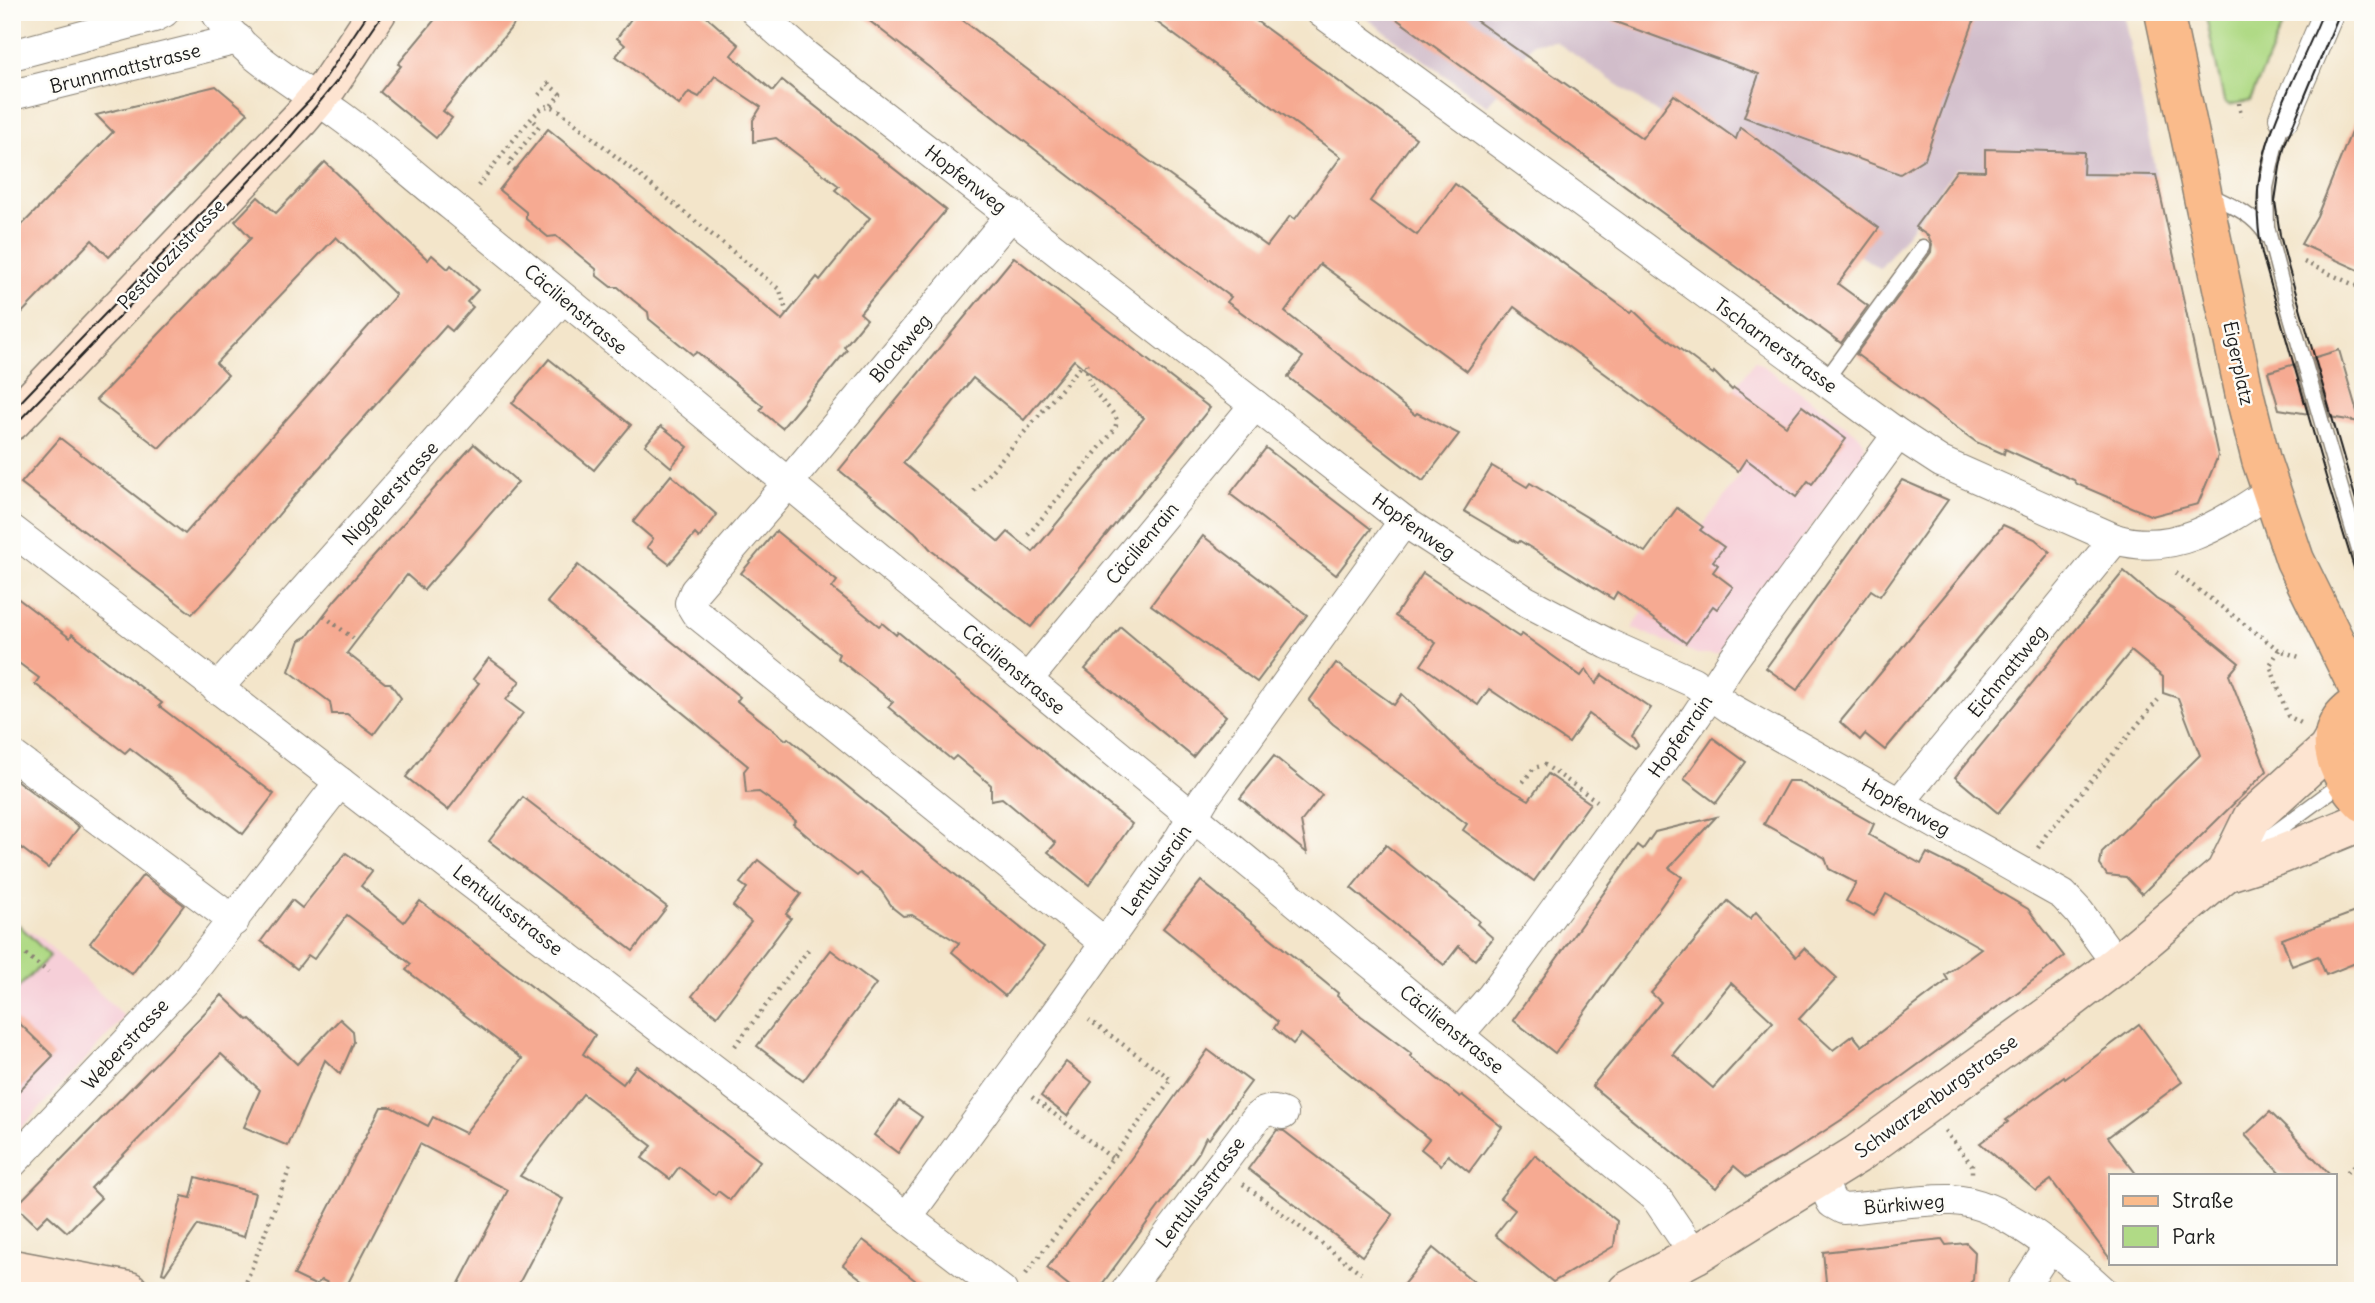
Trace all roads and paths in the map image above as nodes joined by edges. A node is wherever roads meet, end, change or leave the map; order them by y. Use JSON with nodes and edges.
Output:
{"nodes":[{"id":1,"x":164,"y":12,"type":"edge"},
{"id":2,"x":216,"y":12,"type":"edge"},
{"id":3,"x":377,"y":12,"type":"edge"},
{"id":4,"x":756,"y":12,"type":"edge"},
{"id":5,"x":1321,"y":12,"type":"edge"},
{"id":6,"x":2164,"y":12,"type":"edge"},
{"id":7,"x":2329,"y":12,"type":"edge"},
{"id":8,"x":238,"y":39,"type":"junction"},
{"id":9,"x":12,"y":55,"type":"edge"},
{"id":10,"x":12,"y":95,"type":"edge"},
{"id":11,"x":539,"y":95,"type":"dead end"},
{"id":12,"x":316,"y":101,"type":"junction"},
{"id":13,"x":2239,"y":103,"type":"dead end"},
{"id":14,"x":551,"y":106,"type":"junction"},
{"id":15,"x":2241,"y":117,"type":"dead end"},
{"id":16,"x":2284,"y":118,"type":"joint"},
{"id":17,"x":532,"y":120,"type":"junction"},
{"id":18,"x":521,"y":132,"type":"junction"},
{"id":19,"x":514,"y":156,"type":"junction"},
{"id":20,"x":514,"y":170,"type":"dead end"},
{"id":21,"x":2202,"y":192,"type":"junction"},
{"id":22,"x":471,"y":195,"type":"dead end"},
{"id":23,"x":1012,"y":215,"type":"junction"},
{"id":24,"x":2270,"y":240,"type":"junction"},
{"id":25,"x":1923,"y":247,"type":"dead end"},
{"id":26,"x":2304,"y":262,"type":"dead end"},
{"id":27,"x":2363,"y":289,"type":"edge"},
{"id":28,"x":563,"y":298,"type":"junction"},
{"id":29,"x":787,"y":314,"type":"dead end"},
{"id":30,"x":1086,"y":359,"type":"dead end"},
{"id":31,"x":1081,"y":366,"type":"dead end"},
{"id":32,"x":1825,"y":381,"type":"junction"},
{"id":33,"x":1255,"y":405,"type":"junction"},
{"id":34,"x":17,"y":408,"type":"edge"},
{"id":35,"x":1898,"y":434,"type":"junction"},
{"id":36,"x":788,"y":483,"type":"junction"},
{"id":37,"x":974,"y":491,"type":"dead end"},
{"id":38,"x":2271,"y":491,"type":"junction"},
{"id":39,"x":1404,"y":521,"type":"junction"},
{"id":40,"x":12,"y":530,"type":"edge"},
{"id":41,"x":1028,"y":536,"type":"dead end"},
{"id":42,"x":2127,"y":542,"type":"junction"},
{"id":43,"x":2363,"y":564,"type":"edge"},
{"id":44,"x":2279,"y":650,"type":"junction"},
{"id":45,"x":2299,"y":657,"type":"dead end"},
{"id":46,"x":1027,"y":680,"type":"junction"},
{"id":47,"x":217,"y":689,"type":"junction"},
{"id":48,"x":1710,"y":694,"type":"junction"},
{"id":49,"x":2158,"y":699,"type":"dead end"},
{"id":50,"x":2363,"y":700,"type":"edge"},
{"id":51,"x":2342,"y":760,"type":"edge"},
{"id":52,"x":21,"y":762,"type":"edge"},
{"id":53,"x":340,"y":782,"type":"junction"},
{"id":54,"x":1523,"y":782,"type":"dead end"},
{"id":55,"x":1600,"y":803,"type":"dead end"},
{"id":56,"x":1899,"y":803,"type":"junction"},
{"id":57,"x":1193,"y":818,"type":"junction"},
{"id":58,"x":2363,"y":821,"type":"edge"},
{"id":59,"x":2051,"y":829,"type":"dead end"},
{"id":60,"x":2225,"y":873,"type":"junction"},
{"id":61,"x":234,"y":920,"type":"junction"},
{"id":62,"x":1105,"y":943,"type":"junction"},
{"id":63,"x":811,"y":946,"type":"dead end"},
{"id":64,"x":12,"y":955,"type":"edge"},
{"id":65,"x":2117,"y":964,"type":"junction"},
{"id":66,"x":48,"y":972,"type":"dead end"},
{"id":67,"x":1064,"y":1002,"type":"junction"},
{"id":68,"x":1459,"y":1034,"type":"junction"},
{"id":69,"x":730,"y":1053,"type":"dead end"},
{"id":70,"x":1009,"y":1080,"type":"junction"},
{"id":71,"x":1283,"y":1114,"type":"dead end"},
{"id":72,"x":1945,"y":1130,"type":"dead end"},
{"id":73,"x":1112,"y":1158,"type":"junction"},
{"id":74,"x":2363,"y":1161,"type":"edge"},
{"id":75,"x":12,"y":1163,"type":"edge"},
{"id":76,"x":290,"y":1165,"type":"dead end"},
{"id":77,"x":1972,"y":1165,"type":"dead end"},
{"id":78,"x":1220,"y":1166,"type":"junction"},
{"id":79,"x":2347,"y":1172,"type":"dead end"},
{"id":80,"x":1820,"y":1177,"type":"junction"},
{"id":81,"x":907,"y":1217,"type":"junction"},
{"id":82,"x":2049,"y":1248,"type":"junction"},
{"id":83,"x":1695,"y":1255,"type":"junction"},
{"id":84,"x":12,"y":1269,"type":"edge"},
{"id":85,"x":1361,"y":1273,"type":"dead end"},
{"id":86,"x":999,"y":1285,"type":"edge"},
{"id":87,"x":244,"y":1289,"type":"dead end"},
{"id":88,"x":129,"y":1291,"type":"edge"},
{"id":89,"x":1126,"y":1291,"type":"edge"},
{"id":90,"x":1627,"y":1291,"type":"edge"},
{"id":91,"x":2021,"y":1291,"type":"edge"},
{"id":92,"x":2103,"y":1291,"type":"edge"}],
"edges":[{"from":1,"to":9,"type":"street"},
{"from":2,"to":8,"type":"street","name":"Cäcilienstrasse"},
{"from":3,"to":12,"type":"main road"},
{"from":4,"to":23,"type":"street","name":"Hopfenweg"},
{"from":5,"to":32,"type":"street","name":"Tscharnerstrasse"},
{"from":6,"to":21,"type":"main road","name":"Eigerplatz"},
{"from":7,"to":16,"type":"street"},
{"from":8,"to":10,"type":"street","name":"Brunnmattstrasse"},
{"from":8,"to":12,"type":"street","name":"Cäcilienstrasse"},
{"from":11,"to":14,"type":"path"},
{"from":12,"to":28,"type":"street","name":"Cäcilienstrasse"},
{"from":12,"to":34,"type":"main road","name":"Pestalozzistrasse"},
{"from":13,"to":15,"type":"path"},
{"from":14,"to":17,"type":"path"},
{"from":14,"to":29,"type":"path"},
{"from":16,"to":24,"type":"lane"},
{"from":17,"to":18,"type":"path"},
{"from":17,"to":19,"type":"path"},
{"from":18,"to":19,"type":"path"},
{"from":18,"to":22,"type":"path"},
{"from":19,"to":20,"type":"path"},
{"from":21,"to":24,"type":"lane"},
{"from":21,"to":38,"type":"main road","name":"Eigerplatz"},
{"from":23,"to":33,"type":"street","name":"Hopfenweg"},
{"from":23,"to":36,"type":"street","name":"Blockweg"},
{"from":24,"to":43,"type":"lane"},
{"from":25,"to":32,"type":"lane"},
{"from":26,"to":27,"type":"path"},
{"from":28,"to":36,"type":"street","name":"Cäcilienstrasse"},
{"from":28,"to":47,"type":"street","name":"Niggelerstrasse"},
{"from":30,"to":41,"type":"path"},
{"from":31,"to":37,"type":"path"},
{"from":32,"to":35,"type":"street","name":"Tscharnerstrasse"},
{"from":33,"to":39,"type":"street","name":"Hopfenweg"},
{"from":33,"to":46,"type":"street","name":"Cäcilienrain"},
{"from":35,"to":42,"type":"street","name":"Tscharnerstrasse"},
{"from":35,"to":48,"type":"street","name":"Hopfenrain"},
{"from":36,"to":46,"type":"street","name":"Cäcilienstrasse"},
{"from":36,"to":62,"type":"street","name":"Blockweg"},
{"from":38,"to":42,"type":"street"},
{"from":38,"to":50,"type":"main road","name":"Eigerplatz"},
{"from":39,"to":48,"type":"street","name":"Hopfenweg"},
{"from":39,"to":57,"type":"street","name":"Lentulusrain"},
{"from":40,"to":47,"type":"street","name":"Lentulusstrasse"},
{"from":42,"to":44,"type":"path"},
{"from":42,"to":56,"type":"street","name":"Eichmattweg"},
{"from":44,"to":45,"type":"path"},
{"from":44,"to":51,"type":"path"},
{"from":46,"to":57,"type":"street","name":"Cäcilienstrasse"},
{"from":47,"to":53,"type":"street","name":"Lentulusstrasse"},
{"from":48,"to":56,"type":"street","name":"Hopfenweg"},
{"from":48,"to":68,"type":"street","name":"Hopfenrain"},
{"from":49,"to":59,"type":"path"},
{"from":50,"to":51,"type":"main road"},
{"from":51,"to":60,"type":"main road","name":"Schwarzenburgstrasse"},
{"from":52,"to":61,"type":"street"},
{"from":53,"to":61,"type":"street","name":"Weberstrasse"},
{"from":53,"to":81,"type":"street","name":"Lentulusstrasse"},
{"from":54,"to":55,"type":"path"},
{"from":56,"to":65,"type":"street","name":"Hopfenweg"},
{"from":57,"to":62,"type":"street","name":"Lentulusrain"},
{"from":57,"to":68,"type":"street","name":"Cäcilienstrasse"},
{"from":58,"to":60,"type":"main road","name":"Schwarzenburgstrasse"},
{"from":60,"to":65,"type":"main road","name":"Schwarzenburgstrasse"},
{"from":61,"to":75,"type":"street","name":"Weberstrasse"},
{"from":62,"to":67,"type":"street","name":"Lentulusrain"},
{"from":63,"to":69,"type":"path"},
{"from":64,"to":66,"type":"path"},
{"from":65,"to":80,"type":"main road","name":"Schwarzenburgstrasse"},
{"from":67,"to":70,"type":"street","name":"Lentulusrain"},
{"from":67,"to":73,"type":"path"},
{"from":68,"to":83,"type":"street","name":"Cäcilienstrasse"},
{"from":70,"to":73,"type":"path"},
{"from":70,"to":81,"type":"street","name":"Lentulusrain"},
{"from":71,"to":78,"type":"street","name":"Lentulusstrasse"},
{"from":72,"to":77,"type":"path"},
{"from":73,"to":86,"type":"path"},
{"from":74,"to":79,"type":"path"},
{"from":76,"to":87,"type":"path"},
{"from":78,"to":85,"type":"path"},
{"from":78,"to":89,"type":"street","name":"Lentulusstrasse"},
{"from":80,"to":82,"type":"street","name":"Bürkiweg"},
{"from":80,"to":83,"type":"main road","name":"Schwarzenburgstrasse"},
{"from":81,"to":86,"type":"street","name":"Lentulusstrasse"},
{"from":82,"to":91,"type":"street"},
{"from":82,"to":92,"type":"street","name":"Bürkiweg"},
{"from":83,"to":90,"type":"main road","name":"Schwarzenburgstrasse"},
{"from":84,"to":88,"type":"main road"}]}
